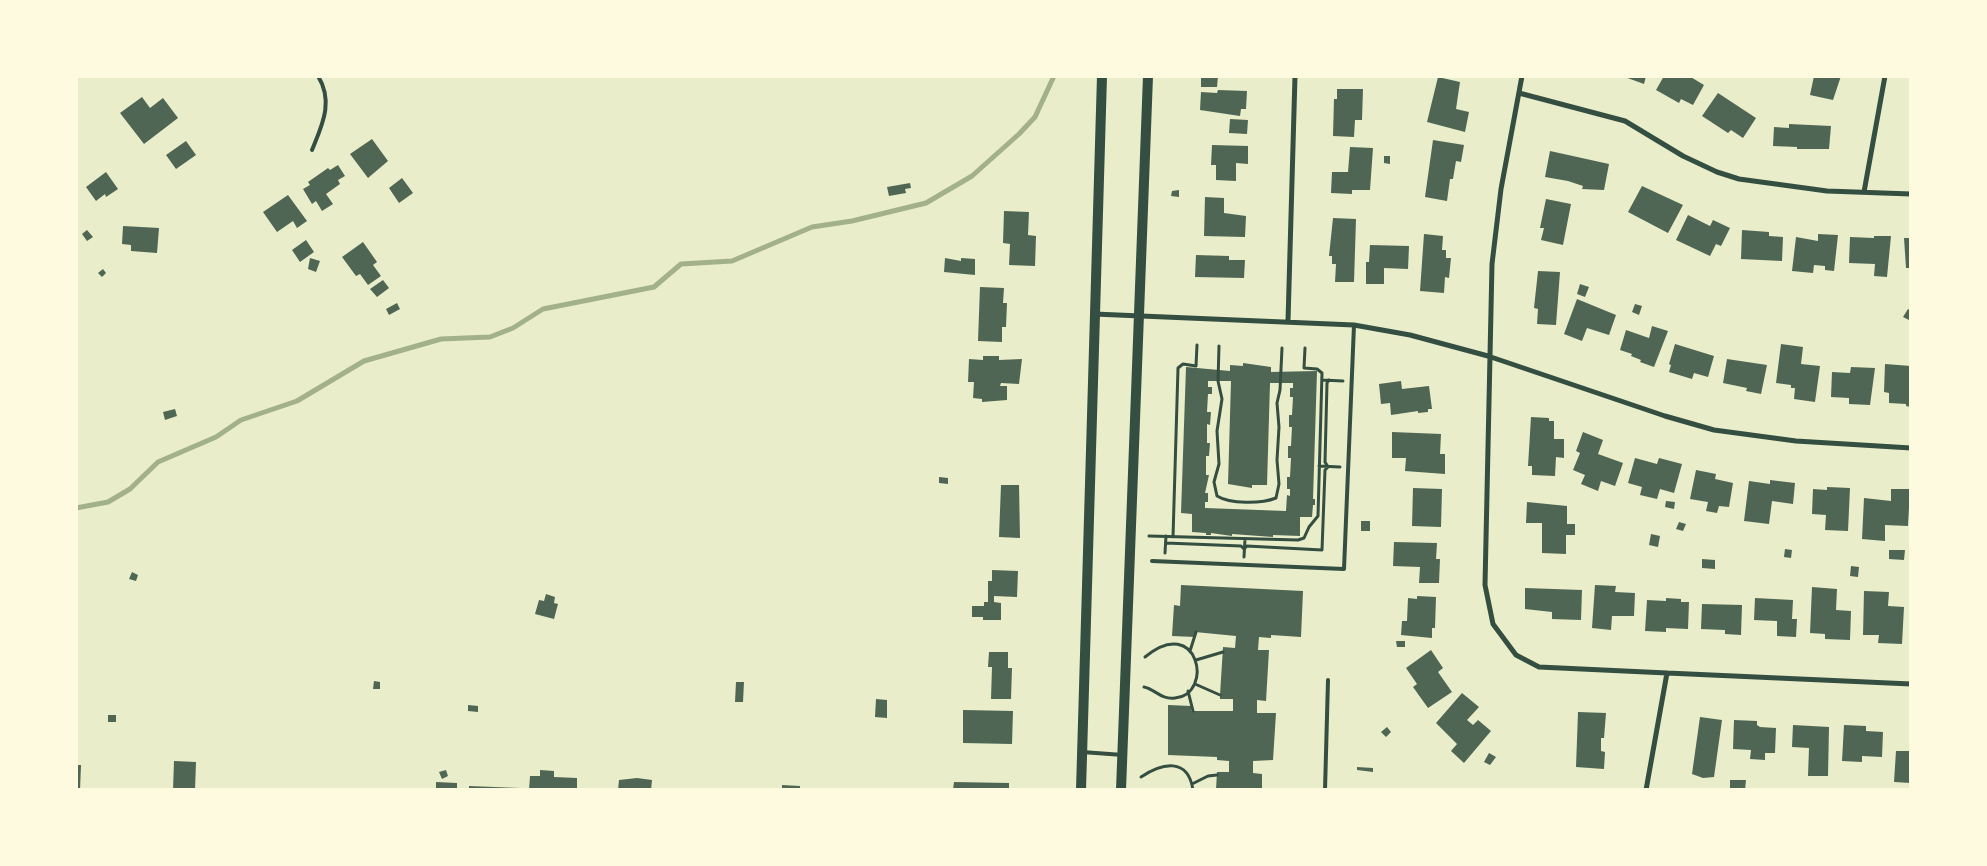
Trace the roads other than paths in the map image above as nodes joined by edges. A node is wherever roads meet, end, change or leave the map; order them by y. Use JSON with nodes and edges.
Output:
{"nodes":[{"id":1,"x":318,"y":76,"type":"edge"},
{"id":2,"x":1102,"y":76,"type":"edge"},
{"id":3,"x":1148,"y":76,"type":"edge"},
{"id":4,"x":1295,"y":76,"type":"edge"},
{"id":5,"x":1522,"y":76,"type":"edge"},
{"id":6,"x":1885,"y":76,"type":"edge"},
{"id":7,"x":1519,"y":93,"type":"junction"},
{"id":8,"x":312,"y":150,"type":"dead end"},
{"id":9,"x":1864,"y":192,"type":"junction"},
{"id":10,"x":1911,"y":194,"type":"edge"},
{"id":11,"x":1094,"y":314,"type":"junction"},
{"id":12,"x":1140,"y":316,"type":"junction"},
{"id":13,"x":1288,"y":321,"type":"junction"},
{"id":14,"x":1354,"y":325,"type":"junction"},
{"id":15,"x":1488,"y":356,"type":"junction"},
{"id":16,"x":1911,"y":448,"type":"edge"},
{"id":17,"x":1152,"y":561,"type":"dead end"},
{"id":18,"x":1667,"y":673,"type":"junction"},
{"id":19,"x":1328,"y":680,"type":"dead end"},
{"id":20,"x":1911,"y":684,"type":"edge"},
{"id":21,"x":1082,"y":752,"type":"junction"},
{"id":22,"x":1123,"y":755,"type":"junction"},
{"id":23,"x":1081,"y":790,"type":"edge"},
{"id":24,"x":1121,"y":790,"type":"edge"},
{"id":25,"x":1325,"y":790,"type":"edge"},
{"id":26,"x":1646,"y":790,"type":"edge"}],
"edges":[{"from":1,"to":8,"type":"lane"},
{"from":2,"to":11,"type":"main road"},
{"from":3,"to":12,"type":"main road"},
{"from":4,"to":13,"type":"street"},
{"from":5,"to":7,"type":"street"},
{"from":6,"to":9,"type":"street"},
{"from":7,"to":9,"type":"street"},
{"from":7,"to":15,"type":"street"},
{"from":9,"to":10,"type":"street"},
{"from":11,"to":12,"type":"street"},
{"from":11,"to":21,"type":"main road"},
{"from":12,"to":13,"type":"street"},
{"from":12,"to":22,"type":"main road"},
{"from":13,"to":14,"type":"street"},
{"from":14,"to":15,"type":"street"},
{"from":14,"to":17,"type":"lane"},
{"from":15,"to":16,"type":"street"},
{"from":15,"to":18,"type":"street"},
{"from":18,"to":20,"type":"street"},
{"from":18,"to":26,"type":"street"},
{"from":19,"to":25,"type":"lane"},
{"from":21,"to":22,"type":"lane"},
{"from":21,"to":23,"type":"main road"},
{"from":22,"to":24,"type":"main road"}]}
